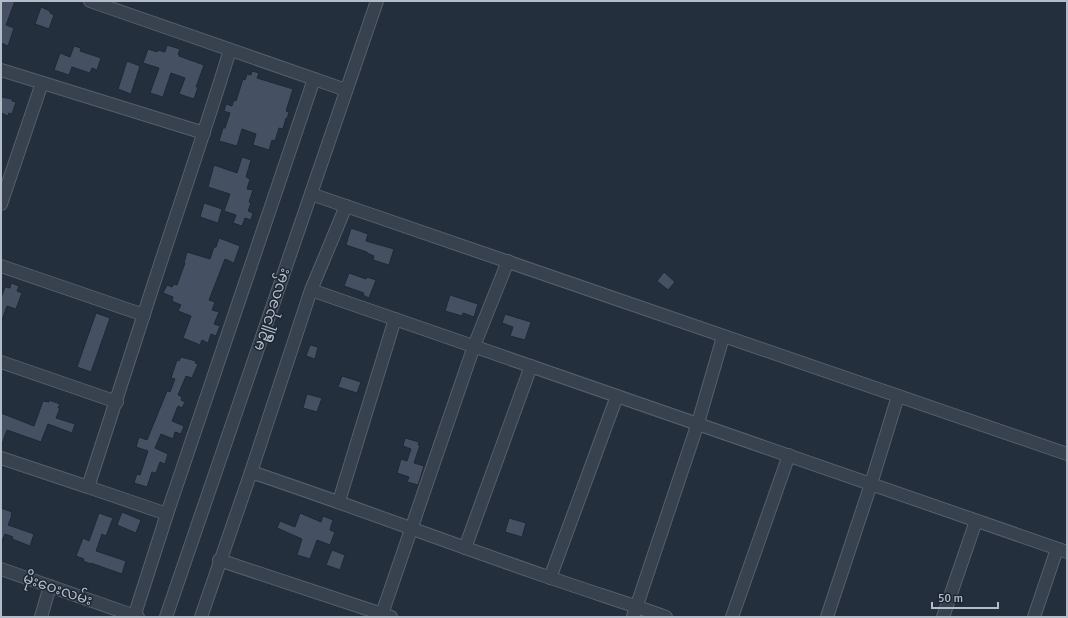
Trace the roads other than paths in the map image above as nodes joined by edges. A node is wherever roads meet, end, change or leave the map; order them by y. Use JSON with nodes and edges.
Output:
{"nodes":[{"id":1,"x":377,"y":1,"type":"edge"},
{"id":2,"x":98,"y":2,"type":"edge"},
{"id":3,"x":230,"y":50,"type":"junction"},
{"id":4,"x":1,"y":70,"type":"edge"},
{"id":5,"x":314,"y":79,"type":"junction"},
{"id":6,"x":42,"y":83,"type":"junction"},
{"id":7,"x":346,"y":90,"type":"junction"},
{"id":8,"x":204,"y":133,"type":"junction"},
{"id":9,"x":311,"y":194,"type":"junction"},
{"id":10,"x":1,"y":204,"type":"edge"},
{"id":11,"x":346,"y":206,"type":"junction"},
{"id":12,"x":508,"y":261,"type":"junction"},
{"id":13,"x":1,"y":266,"type":"edge"},
{"id":14,"x":311,"y":290,"type":"junction"},
{"id":15,"x":144,"y":315,"type":"junction"},
{"id":16,"x":395,"y":319,"type":"junction"},
{"id":17,"x":723,"y":337,"type":"junction"},
{"id":18,"x":474,"y":346,"type":"junction"},
{"id":19,"x":1,"y":362,"type":"edge"},
{"id":20,"x":531,"y":366,"type":"junction"},
{"id":21,"x":617,"y":396,"type":"junction"},
{"id":22,"x":898,"y":396,"type":"junction"},
{"id":23,"x":117,"y":402,"type":"junction"},
{"id":24,"x":698,"y":423,"type":"junction"},
{"id":25,"x":1067,"y":454,"type":"edge"},
{"id":26,"x":789,"y":455,"type":"junction"},
{"id":27,"x":1,"y":458,"type":"edge"},
{"id":28,"x":251,"y":472,"type":"junction"},
{"id":29,"x":871,"y":484,"type":"junction"},
{"id":30,"x":88,"y":487,"type":"junction"},
{"id":31,"x":339,"y":502,"type":"junction"},
{"id":32,"x":167,"y":514,"type":"junction"},
{"id":33,"x":976,"y":521,"type":"junction"},
{"id":34,"x":412,"y":529,"type":"junction"},
{"id":35,"x":465,"y":548,"type":"junction"},
{"id":36,"x":1062,"y":550,"type":"edge"},
{"id":37,"x":219,"y":560,"type":"junction"},
{"id":38,"x":1,"y":569,"type":"edge"},
{"id":39,"x":550,"y":578,"type":"junction"},
{"id":40,"x":50,"y":586,"type":"junction"},
{"id":41,"x":634,"y":612,"type":"edge"},
{"id":42,"x":387,"y":615,"type":"edge"},
{"id":43,"x":41,"y":617,"type":"edge"},
{"id":44,"x":135,"y":617,"type":"edge"},
{"id":45,"x":166,"y":617,"type":"edge"},
{"id":46,"x":200,"y":617,"type":"edge"},
{"id":47,"x":666,"y":617,"type":"edge"},
{"id":48,"x":732,"y":617,"type":"edge"},
{"id":49,"x":827,"y":617,"type":"edge"},
{"id":50,"x":943,"y":617,"type":"edge"},
{"id":51,"x":1034,"y":617,"type":"edge"}],
"edges":[{"from":1,"to":7,"type":"street","name":"မဥ္ဇူသုခလမ်း"},
{"from":2,"to":3,"type":"street"},
{"from":3,"to":5,"type":"street"},
{"from":3,"to":8,"type":"street"},
{"from":4,"to":6,"type":"street"},
{"from":5,"to":7,"type":"street"},
{"from":5,"to":32,"type":"street"},
{"from":6,"to":8,"type":"street"},
{"from":6,"to":10,"type":"street"},
{"from":7,"to":9,"type":"street","name":"မဥ္ဇူသုခလမ်း"},
{"from":8,"to":15,"type":"street"},
{"from":9,"to":11,"type":"street"},
{"from":9,"to":45,"type":"street","name":"မဥ္ဇူသုခလမ်း"},
{"from":11,"to":12,"type":"street"},
{"from":11,"to":14,"type":"street"},
{"from":12,"to":17,"type":"street"},
{"from":12,"to":18,"type":"street"},
{"from":13,"to":15,"type":"street"},
{"from":14,"to":16,"type":"street"},
{"from":14,"to":28,"type":"street"},
{"from":15,"to":23,"type":"street"},
{"from":16,"to":18,"type":"street"},
{"from":16,"to":31,"type":"street"},
{"from":17,"to":22,"type":"street"},
{"from":17,"to":24,"type":"street"},
{"from":18,"to":20,"type":"street"},
{"from":18,"to":34,"type":"street"},
{"from":19,"to":23,"type":"street"},
{"from":20,"to":21,"type":"street"},
{"from":20,"to":35,"type":"street"},
{"from":21,"to":24,"type":"street"},
{"from":21,"to":39,"type":"street"},
{"from":22,"to":25,"type":"street"},
{"from":22,"to":29,"type":"street"},
{"from":23,"to":30,"type":"street"},
{"from":24,"to":26,"type":"street"},
{"from":24,"to":41,"type":"street"},
{"from":26,"to":29,"type":"street"},
{"from":26,"to":48,"type":"street"},
{"from":27,"to":30,"type":"street"},
{"from":28,"to":31,"type":"street"},
{"from":28,"to":37,"type":"street"},
{"from":29,"to":33,"type":"street"},
{"from":29,"to":49,"type":"street"},
{"from":30,"to":32,"type":"street"},
{"from":31,"to":34,"type":"street"},
{"from":32,"to":44,"type":"street"},
{"from":33,"to":36,"type":"street"},
{"from":33,"to":50,"type":"street"},
{"from":34,"to":35,"type":"street"},
{"from":34,"to":42,"type":"street"},
{"from":35,"to":39,"type":"street"},
{"from":36,"to":51,"type":"street"},
{"from":37,"to":42,"type":"street"},
{"from":37,"to":46,"type":"street"},
{"from":38,"to":40,"type":"street","name":"မိုးဝေးလမ်း"},
{"from":39,"to":41,"type":"street"},
{"from":40,"to":43,"type":"street"},
{"from":40,"to":44,"type":"street","name":"မိုးဝေးလမ်း"},
{"from":41,"to":47,"type":"street"}]}
